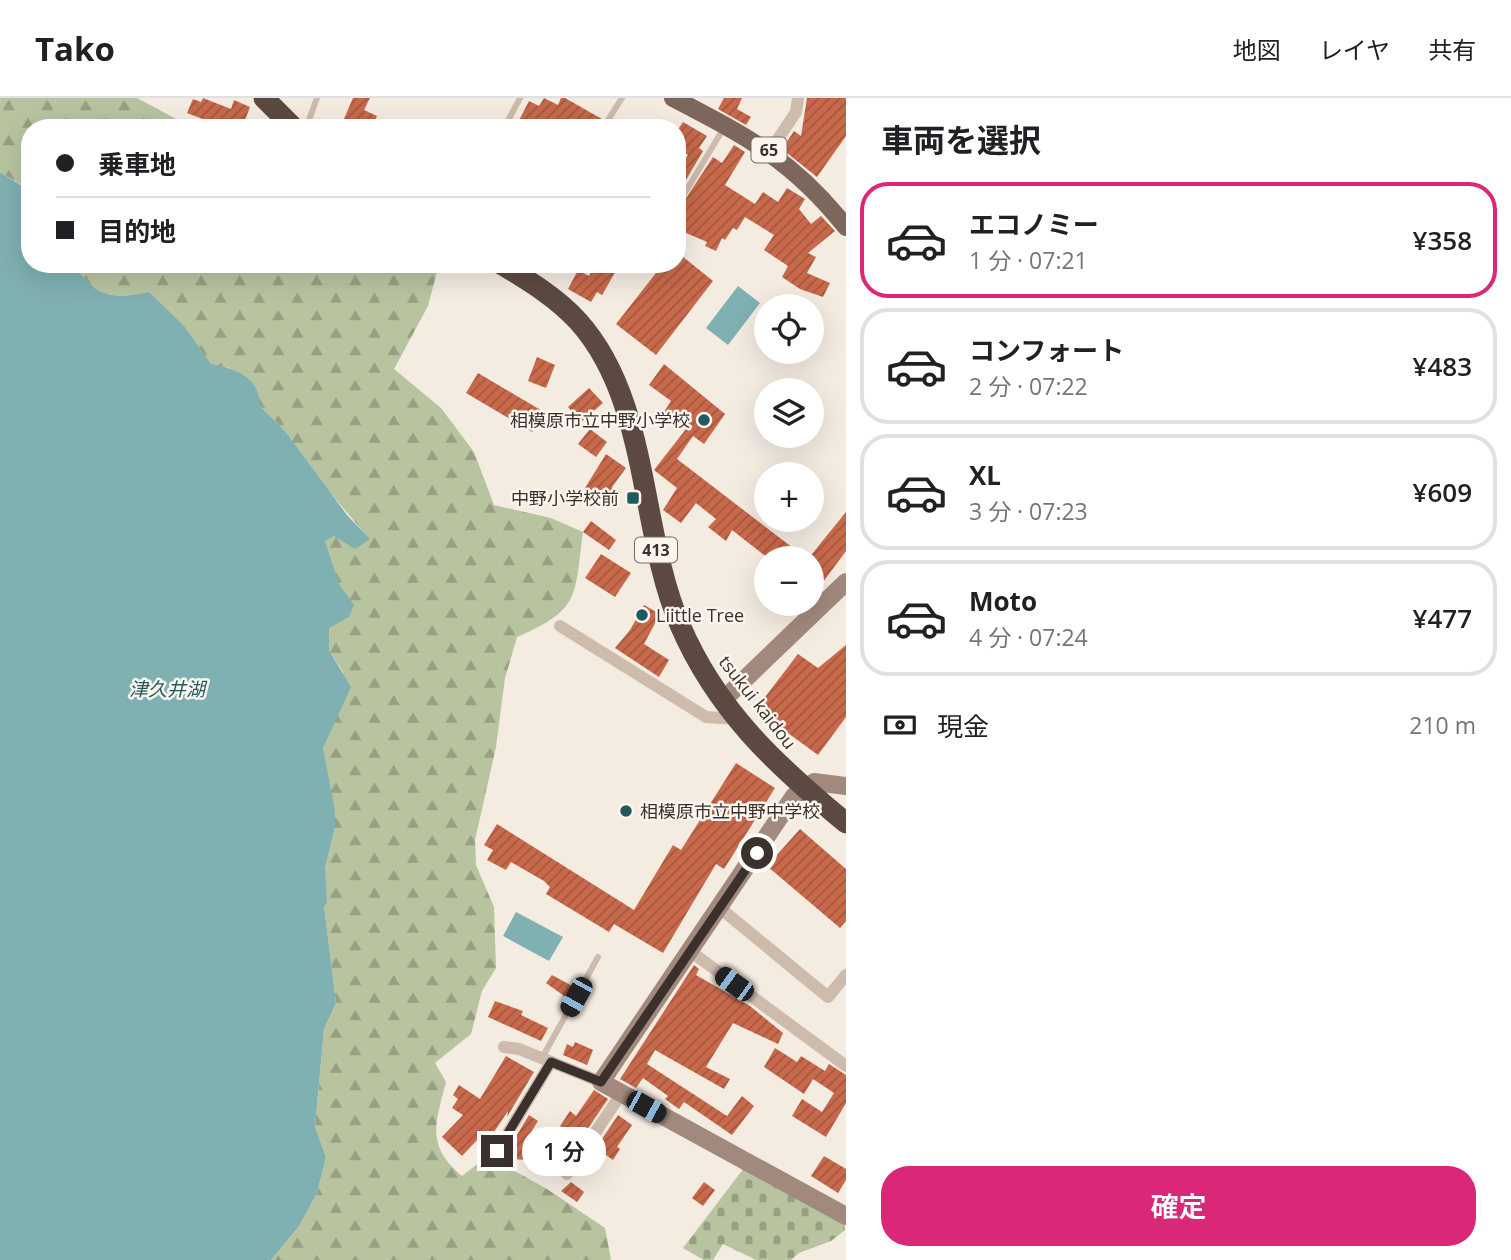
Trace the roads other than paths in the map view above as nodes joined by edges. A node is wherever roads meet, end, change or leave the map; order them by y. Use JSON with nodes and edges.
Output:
{"nodes":[{"id":1,"x":264,"y":98,"type":"edge"},
{"id":2,"x":317,"y":98,"type":"edge"},
{"id":3,"x":520,"y":98,"type":"edge"},
{"id":4,"x":622,"y":98,"type":"edge"},
{"id":5,"x":673,"y":98,"type":"edge"},
{"id":6,"x":799,"y":98,"type":"edge"},
{"id":7,"x":285,"y":119,"type":"edge"},
{"id":8,"x":309,"y":119,"type":"edge"},
{"id":9,"x":508,"y":119,"type":"edge"},
{"id":10,"x":609,"y":119,"type":"edge"},
{"id":11,"x":725,"y":125,"type":"junction"},
{"id":12,"x":770,"y":151,"type":"junction"},
{"id":13,"x":686,"y":191,"type":"edge"},
{"id":14,"x":846,"y":228,"type":"edge"},
{"id":15,"x":522,"y":273,"type":"edge"},
{"id":16,"x":846,"y":582,"type":"edge"},
{"id":17,"x":560,"y":626,"type":"dead end"},
{"id":18,"x":723,"y":700,"type":"junction"},
{"id":19,"x":738,"y":719,"type":"junction"},
{"id":20,"x":846,"y":786,"type":"edge"},
{"id":21,"x":802,"y":787,"type":"junction"},
{"id":22,"x":846,"y":822,"type":"edge"},
{"id":23,"x":720,"y":908,"type":"junction"},
{"id":24,"x":690,"y":951,"type":"junction"},
{"id":25,"x":598,"y":957,"type":"dead end"},
{"id":26,"x":846,"y":975,"type":"edge"},
{"id":27,"x":504,"y":1047,"type":"dead end"},
{"id":28,"x":547,"y":1060,"type":"junction"},
{"id":29,"x":846,"y":1066,"type":"edge"},
{"id":30,"x":601,"y":1082,"type":"junction"},
{"id":31,"x":622,"y":1093,"type":"junction"},
{"id":32,"x":497,"y":1151,"type":"dead end"},
{"id":33,"x":568,"y":1174,"type":"dead end"},
{"id":34,"x":843,"y":1209,"type":"edge"}],
"edges":[{"from":1,"to":7,"type":"highway"},
{"from":2,"to":8,"type":"lane"},
{"from":3,"to":9,"type":"lane"},
{"from":4,"to":10,"type":"lane"},
{"from":5,"to":11,"type":"main road","number":"65"},
{"from":6,"to":12,"type":"street"},
{"from":11,"to":12,"type":"main road","number":"65"},
{"from":11,"to":13,"type":"lane"},
{"from":12,"to":14,"type":"main road","number":"65"},
{"from":15,"to":18,"type":"highway","name":"tsukui kaidou","number":"413"},
{"from":16,"to":18,"type":"street"},
{"from":17,"to":19,"type":"street"},
{"from":18,"to":19,"type":"highway","name":"tsukui kaidou","number":"413"},
{"from":19,"to":21,"type":"highway","name":"tsukui kaidou","number":"413"},
{"from":20,"to":21,"type":"street"},
{"from":21,"to":22,"type":"highway","name":"tsukui kaidou","number":"413"},
{"from":21,"to":23,"type":"street"},
{"from":23,"to":24,"type":"street"},
{"from":23,"to":26,"type":"street"},
{"from":24,"to":29,"type":"street"},
{"from":24,"to":30,"type":"street"},
{"from":25,"to":28,"type":"lane"},
{"from":27,"to":28,"type":"street"},
{"from":28,"to":30,"type":"street"},
{"from":28,"to":32,"type":"street"},
{"from":30,"to":31,"type":"street"},
{"from":31,"to":33,"type":"street"},
{"from":31,"to":34,"type":"street"}]}
